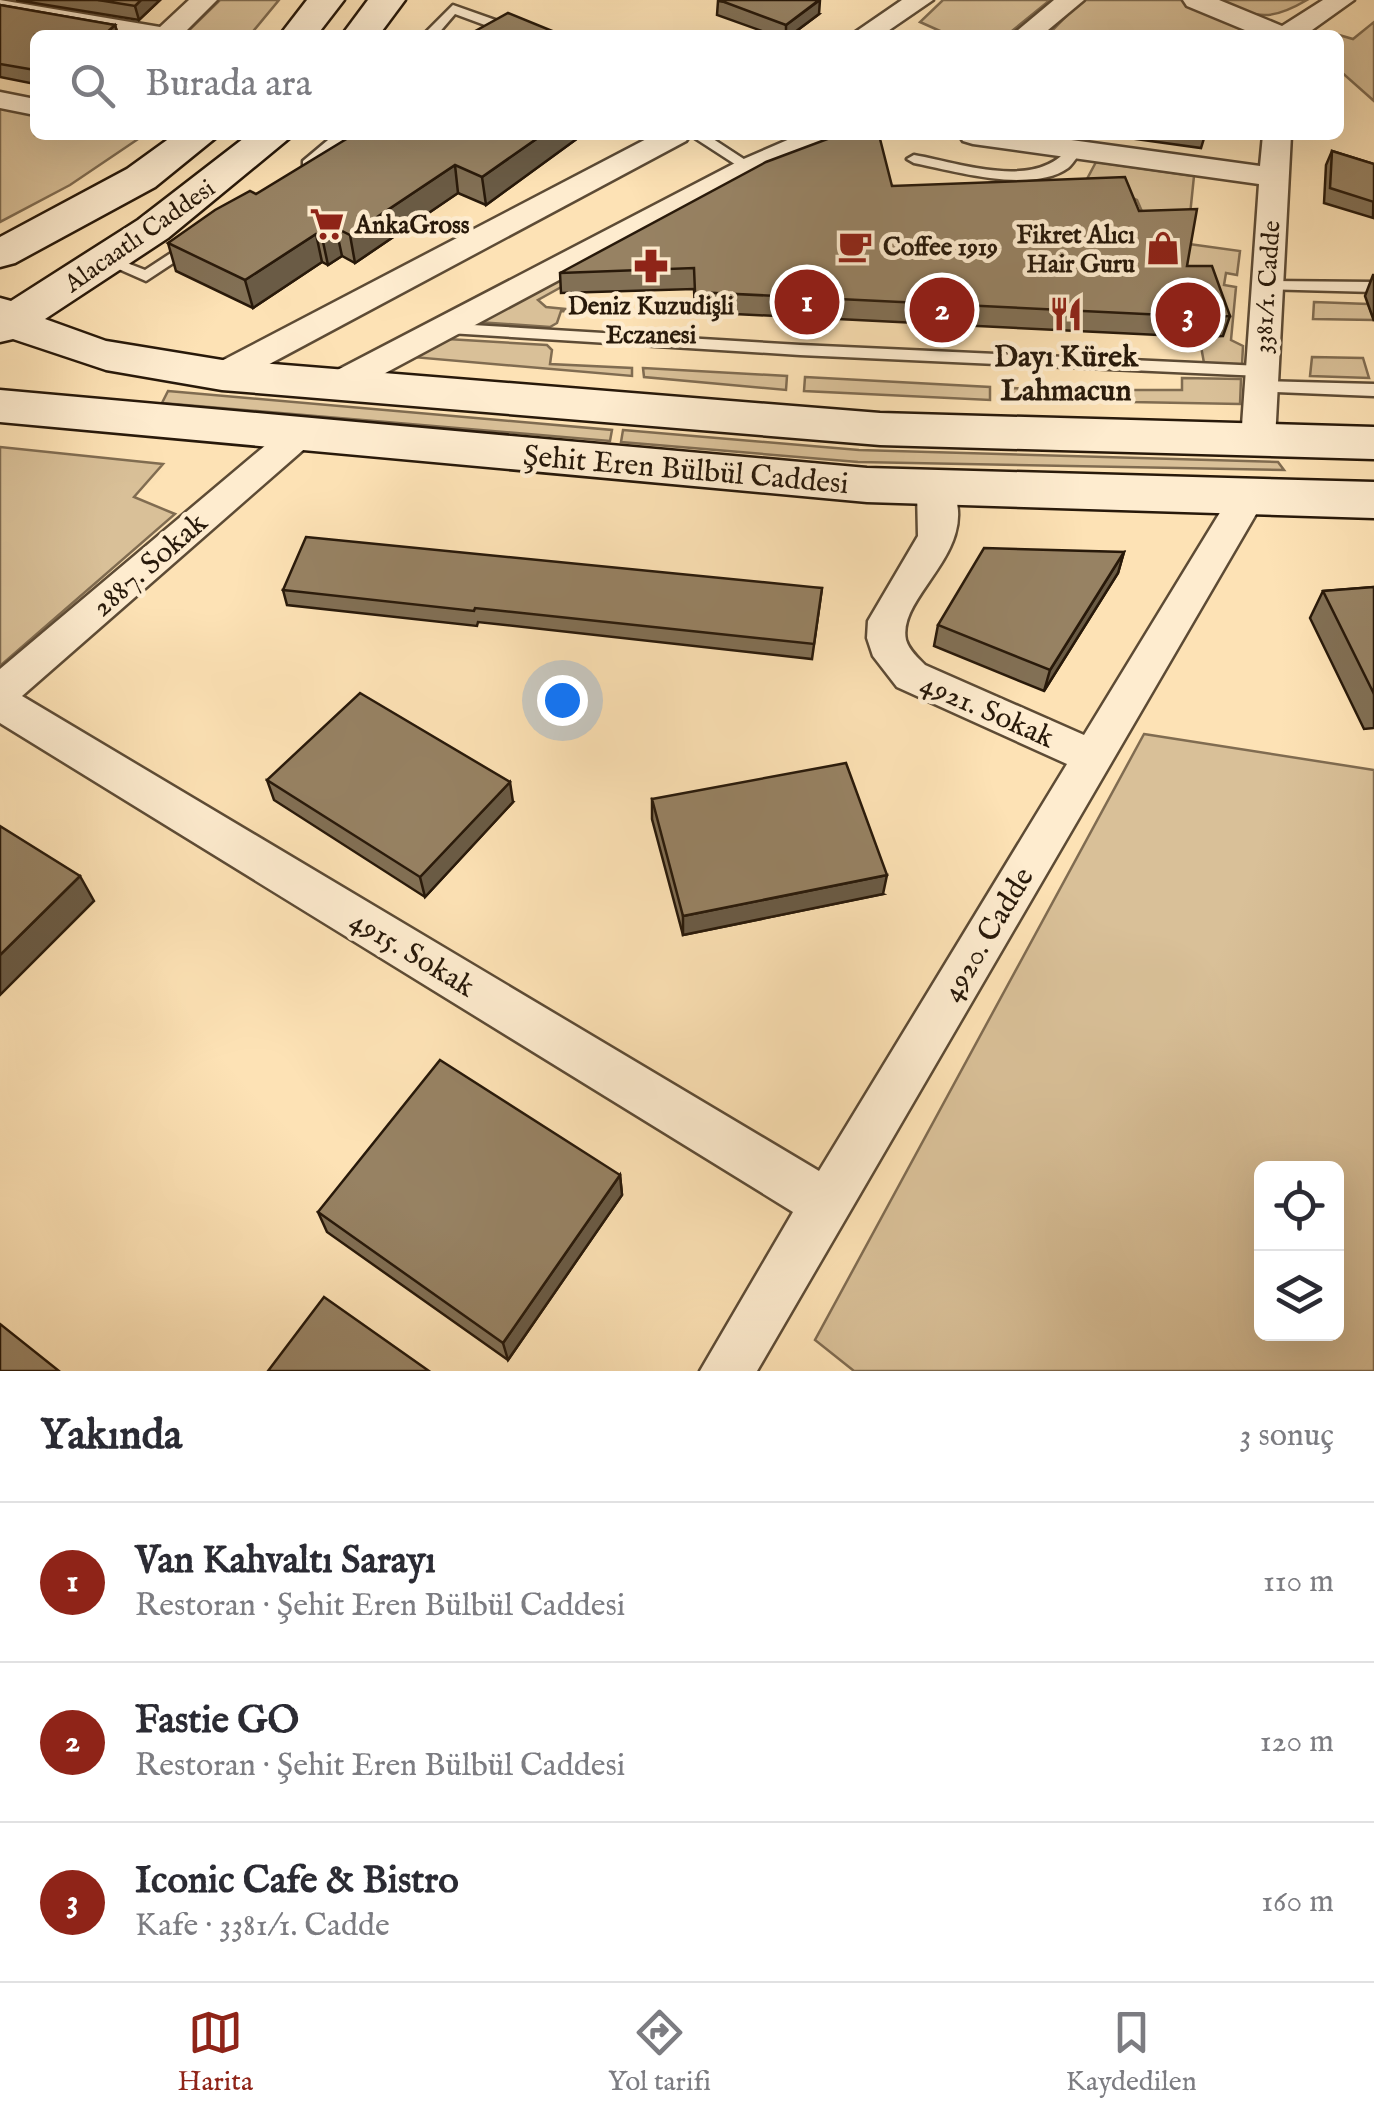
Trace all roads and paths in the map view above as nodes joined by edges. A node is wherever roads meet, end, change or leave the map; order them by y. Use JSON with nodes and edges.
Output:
{"nodes":[{"id":1,"x":204,"y":0,"type":"edge"},
{"id":2,"x":326,"y":0,"type":"edge"},
{"id":3,"x":386,"y":0,"type":"edge"},
{"id":4,"x":920,"y":0,"type":"edge"},
{"id":5,"x":1071,"y":0,"type":"edge"},
{"id":6,"x":1196,"y":0,"type":"edge"},
{"id":7,"x":1341,"y":0,"type":"edge"},
{"id":8,"x":0,"y":6,"type":"edge"},
{"id":9,"x":131,"y":30,"type":"edge"},
{"id":10,"x":171,"y":30,"type":"edge"},
{"id":11,"x":302,"y":30,"type":"edge"},
{"id":12,"x":364,"y":30,"type":"edge"},
{"id":13,"x":434,"y":30,"type":"edge"},
{"id":14,"x":510,"y":30,"type":"edge"},
{"id":15,"x":872,"y":30,"type":"edge"},
{"id":16,"x":1032,"y":30,"type":"edge"},
{"id":17,"x":1268,"y":30,"type":"edge"},
{"id":18,"x":1296,"y":30,"type":"edge"},
{"id":19,"x":0,"y":100,"type":"edge"},
{"id":20,"x":30,"y":106,"type":"edge"},
{"id":21,"x":192,"y":140,"type":"edge"},
{"id":22,"x":267,"y":140,"type":"edge"},
{"id":23,"x":337,"y":140,"type":"edge"},
{"id":24,"x":667,"y":140,"type":"edge"},
{"id":25,"x":705,"y":140,"type":"edge"},
{"id":26,"x":812,"y":140,"type":"edge"},
{"id":27,"x":1007,"y":140,"type":"edge"},
{"id":28,"x":1277,"y":140,"type":"edge"},
{"id":29,"x":1075,"y":150,"type":"junction"},
{"id":30,"x":914,"y":159,"type":"dead end"},
{"id":31,"x":748,"y":168,"type":"junction"},
{"id":32,"x":301,"y":169,"type":"edge"},
{"id":33,"x":1274,"y":178,"type":"junction"},
{"id":34,"x":209,"y":233,"type":"edge"},
{"id":35,"x":0,"y":254,"type":"edge"},
{"id":36,"x":104,"y":260,"type":"junction"},
{"id":37,"x":1266,"y":286,"type":"junction"},
{"id":38,"x":1374,"y":287,"type":"edge"},
{"id":39,"x":4,"y":321,"type":"edge"},
{"id":40,"x":439,"y":328,"type":"junction"},
{"id":41,"x":222,"y":376,"type":"junction"},
{"id":42,"x":1260,"y":379,"type":"junction"},
{"id":43,"x":336,"y":386,"type":"junction"},
{"id":44,"x":1374,"y":390,"type":"edge"},
{"id":45,"x":0,"y":406,"type":"edge"},
{"id":46,"x":298,"y":436,"type":"junction"},
{"id":47,"x":1258,"y":440,"type":"junction"},
{"id":48,"x":1374,"y":442,"type":"edge"},
{"id":49,"x":935,"y":489,"type":"junction"},
{"id":50,"x":1248,"y":497,"type":"junction"},
{"id":51,"x":1374,"y":500,"type":"edge"},
{"id":52,"x":0,"y":692,"type":"edge"},
{"id":53,"x":0,"y":703,"type":"edge"},
{"id":54,"x":1093,"y":757,"type":"junction"},
{"id":55,"x":827,"y":1204,"type":"junction"},
{"id":56,"x":742,"y":1367,"type":"edge"}],
"edges":[{"from":1,"to":10,"type":"street"},
{"from":2,"to":11,"type":"main road"},
{"from":3,"to":12,"type":"main road"},
{"from":4,"to":15,"type":"street"},
{"from":5,"to":16,"type":"street"},
{"from":6,"to":17,"type":"street"},
{"from":7,"to":18,"type":"street"},
{"from":8,"to":9,"type":"street"},
{"from":13,"to":14,"type":"lane"},
{"from":19,"to":20,"type":"street"},
{"from":21,"to":35,"type":"main road","name":"Alacaatlı Caddesi"},
{"from":22,"to":36,"type":"main road","name":"Alacaatlı Caddesi"},
{"from":23,"to":32,"type":"lane"},
{"from":24,"to":41,"type":"street"},
{"from":25,"to":31,"type":"lane"},
{"from":26,"to":31,"type":"street"},
{"from":27,"to":29,"type":"street"},
{"from":28,"to":33,"type":"street","name":"3381/1. Cadde"},
{"from":29,"to":30,"type":"lane"},
{"from":29,"to":33,"type":"street"},
{"from":31,"to":40,"type":"street"},
{"from":33,"to":37,"type":"street","name":"3381/1. Cadde"},
{"from":34,"to":36,"type":"lane"},
{"from":36,"to":39,"type":"main road","name":"Alacaatlı Caddesi"},
{"from":37,"to":38,"type":"lane"},
{"from":37,"to":42,"type":"street","name":"3381/1. Cadde"},
{"from":39,"to":41,"type":"main road","name":"Şehit Eren Bülbül Caddesi"},
{"from":40,"to":42,"type":"lane"},
{"from":40,"to":43,"type":"street"},
{"from":41,"to":43,"type":"main road","name":"Şehit Eren Bülbül Caddesi"},
{"from":42,"to":44,"type":"lane"},
{"from":42,"to":47,"type":"street","name":"3381/1. Cadde"},
{"from":43,"to":47,"type":"main road","name":"Şehit Eren Bülbül Caddesi"},
{"from":45,"to":46,"type":"main road","name":"Şehit Eren Bülbül Caddesi"},
{"from":46,"to":49,"type":"main road","name":"Şehit Eren Bülbül Caddesi"},
{"from":46,"to":52,"type":"street","name":"2887. Sokak"},
{"from":47,"to":48,"type":"main road","name":"Şehit Eren Bülbül Caddesi"},
{"from":49,"to":50,"type":"main road","name":"Şehit Eren Bülbül Caddesi"},
{"from":49,"to":54,"type":"street","name":"4921. Sokak"},
{"from":50,"to":51,"type":"main road","name":"Şehit Eren Bülbül Caddesi"},
{"from":50,"to":54,"type":"street","name":"4920. Cadde"},
{"from":53,"to":55,"type":"street","name":"4915. Sokak"},
{"from":54,"to":55,"type":"street","name":"4920. Cadde"},
{"from":55,"to":56,"type":"street","name":"4920. Cadde"}]}
